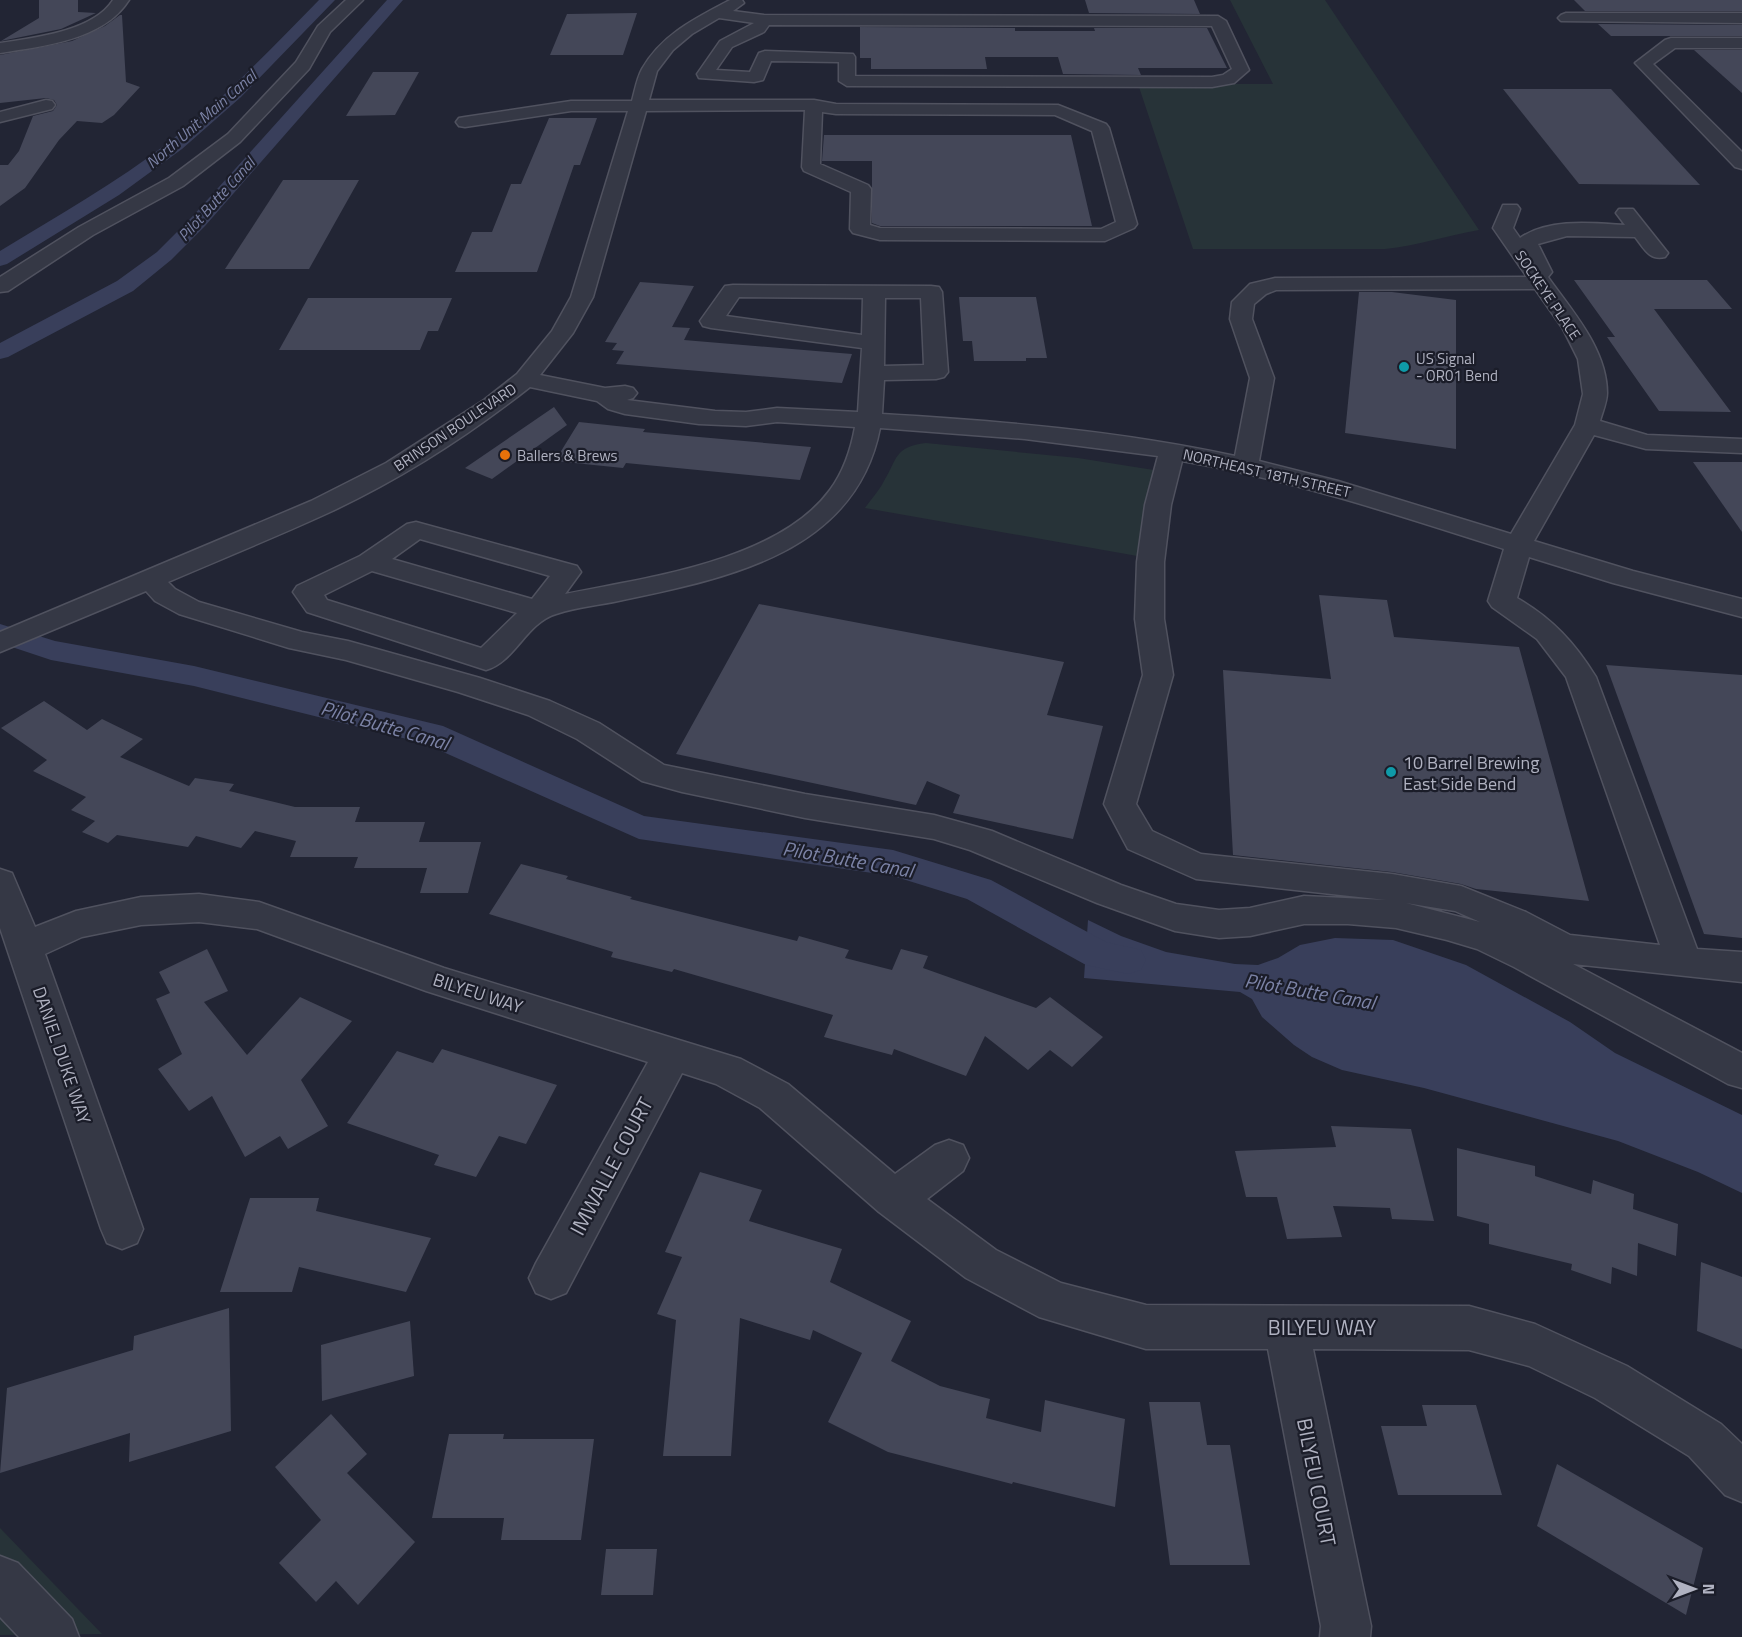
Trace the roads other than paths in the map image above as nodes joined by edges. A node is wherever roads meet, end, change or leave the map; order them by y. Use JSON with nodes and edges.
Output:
{"nodes":[{"id":1,"x":121,"y":0,"type":"edge"},
{"id":2,"x":355,"y":0,"type":"edge"},
{"id":3,"x":742,"y":0,"type":"edge"},
{"id":4,"x":784,"y":3,"type":"dead end"},
{"id":5,"x":1554,"y":6,"type":"dead end"},
{"id":6,"x":717,"y":13,"type":"junction"},
{"id":7,"x":1566,"y":18,"type":"junction"},
{"id":8,"x":1742,"y":18,"type":"edge"},
{"id":9,"x":869,"y":21,"type":"junction"},
{"id":10,"x":761,"y":25,"type":"junction"},
{"id":11,"x":1581,"y":34,"type":"dead end"},
{"id":12,"x":1742,"y":43,"type":"edge"},
{"id":13,"x":0,"y":48,"type":"edge"},
{"id":14,"x":765,"y":56,"type":"junction"},
{"id":15,"x":46,"y":105,"type":"dead end"},
{"id":16,"x":814,"y":105,"type":"junction"},
{"id":17,"x":639,"y":106,"type":"junction"},
{"id":18,"x":0,"y":117,"type":"edge"},
{"id":19,"x":465,"y":122,"type":"dead end"},
{"id":20,"x":1742,"y":163,"type":"edge"},
{"id":21,"x":1510,"y":209,"type":"dead end"},
{"id":22,"x":1625,"y":212,"type":"dead end"},
{"id":23,"x":1640,"y":231,"type":"junction"},
{"id":24,"x":1658,"y":253,"type":"dead end"},
{"id":25,"x":1538,"y":280,"type":"junction"},
{"id":26,"x":0,"y":286,"type":"edge"},
{"id":27,"x":874,"y":293,"type":"junction"},
{"id":28,"x":872,"y":343,"type":"junction"},
{"id":29,"x":871,"y":372,"type":"junction"},
{"id":30,"x":525,"y":379,"type":"junction"},
{"id":31,"x":869,"y":420,"type":"junction"},
{"id":32,"x":1587,"y":425,"type":"junction"},
{"id":33,"x":1742,"y":447,"type":"edge"},
{"id":34,"x":1172,"y":451,"type":"junction"},
{"id":35,"x":1246,"y":466,"type":"junction"},
{"id":36,"x":1519,"y":544,"type":"junction"},
{"id":37,"x":370,"y":562,"type":"junction"},
{"id":38,"x":150,"y":579,"type":"junction"},
{"id":39,"x":1742,"y":608,"type":"edge"},
{"id":40,"x":539,"y":610,"type":"junction"},
{"id":41,"x":0,"y":643,"type":"edge"},
{"id":42,"x":0,"y":882,"type":"edge"},
{"id":43,"x":25,"y":946,"type":"junction"},
{"id":44,"x":1684,"y":962,"type":"junction"},
{"id":45,"x":1742,"y":967,"type":"edge"},
{"id":46,"x":672,"y":1054,"type":"junction"},
{"id":47,"x":1742,"y":1072,"type":"edge"},
{"id":48,"x":949,"y":1158,"type":"dead end"},
{"id":49,"x":894,"y":1199,"type":"junction"},
{"id":50,"x":122,"y":1229,"type":"dead end"},
{"id":51,"x":551,"y":1278,"type":"dead end"},
{"id":52,"x":1286,"y":1327,"type":"junction"},
{"id":53,"x":1742,"y":1478,"type":"edge"},
{"id":54,"x":0,"y":1581,"type":"edge"},
{"id":55,"x":54,"y":1637,"type":"edge"},
{"id":56,"x":1346,"y":1637,"type":"edge"}],
"edges":[{"from":1,"to":13,"type":"street"},
{"from":2,"to":26,"type":"street"},
{"from":3,"to":6,"type":"street","name":"BRINSON BOULEVARD"},
{"from":4,"to":9,"type":"street"},
{"from":5,"to":7,"type":"street"},
{"from":6,"to":10,"type":"street"},
{"from":6,"to":17,"type":"street","name":"BRINSON BOULEVARD"},
{"from":7,"to":8,"type":"street"},
{"from":7,"to":11,"type":"street"},
{"from":9,"to":10,"type":"street"},
{"from":9,"to":14,"type":"street"},
{"from":10,"to":14,"type":"street"},
{"from":10,"to":14,"type":"street"},
{"from":12,"to":20,"type":"street"},
{"from":15,"to":18,"type":"street"},
{"from":16,"to":16,"type":"street"},
{"from":16,"to":17,"type":"street"},
{"from":17,"to":19,"type":"street"},
{"from":17,"to":30,"type":"street","name":"BRINSON BOULEVARD"},
{"from":21,"to":25,"type":"street","name":"SOCKEYE PLACE"},
{"from":22,"to":23,"type":"street"},
{"from":23,"to":24,"type":"street"},
{"from":23,"to":25,"type":"street"},
{"from":25,"to":32,"type":"street","name":"SOCKEYE PLACE"},
{"from":25,"to":35,"type":"street"},
{"from":27,"to":28,"type":"street"},
{"from":27,"to":28,"type":"street"},
{"from":27,"to":29,"type":"street"},
{"from":28,"to":29,"type":"street"},
{"from":29,"to":31,"type":"street"},
{"from":30,"to":31,"type":"street","name":"NORTHEAST 18TH STREET"},
{"from":30,"to":38,"type":"street","name":"BRINSON BOULEVARD"},
{"from":31,"to":34,"type":"street","name":"NORTHEAST 18TH STREET"},
{"from":31,"to":40,"type":"street"},
{"from":32,"to":33,"type":"street"},
{"from":32,"to":36,"type":"street","name":"SOCKEYE PLACE"},
{"from":34,"to":35,"type":"street","name":"NORTHEAST 18TH STREET"},
{"from":34,"to":44,"type":"street"},
{"from":35,"to":36,"type":"street","name":"NORTHEAST 18TH STREET"},
{"from":36,"to":39,"type":"street","name":"NORTHEAST 18TH STREET"},
{"from":36,"to":44,"type":"street","name":"SOCKEYE PLACE"},
{"from":37,"to":40,"type":"street"},
{"from":37,"to":40,"type":"street"},
{"from":37,"to":40,"type":"street"},
{"from":38,"to":41,"type":"street","name":"BRINSON BOULEVARD"},
{"from":38,"to":47,"type":"street"},
{"from":42,"to":43,"type":"street","name":"DANIEL DUKE WAY"},
{"from":43,"to":46,"type":"street","name":"BILYEU WAY"},
{"from":43,"to":50,"type":"street","name":"DANIEL DUKE WAY"},
{"from":44,"to":45,"type":"street"},
{"from":46,"to":49,"type":"street","name":"BILYEU WAY"},
{"from":46,"to":51,"type":"street","name":"IMWALLE COURT"},
{"from":48,"to":49,"type":"street"},
{"from":49,"to":52,"type":"street","name":"BILYEU WAY"},
{"from":52,"to":53,"type":"street","name":"BILYEU WAY"},
{"from":52,"to":56,"type":"street","name":"BILYEU COURT"},
{"from":54,"to":55,"type":"street"}]}
